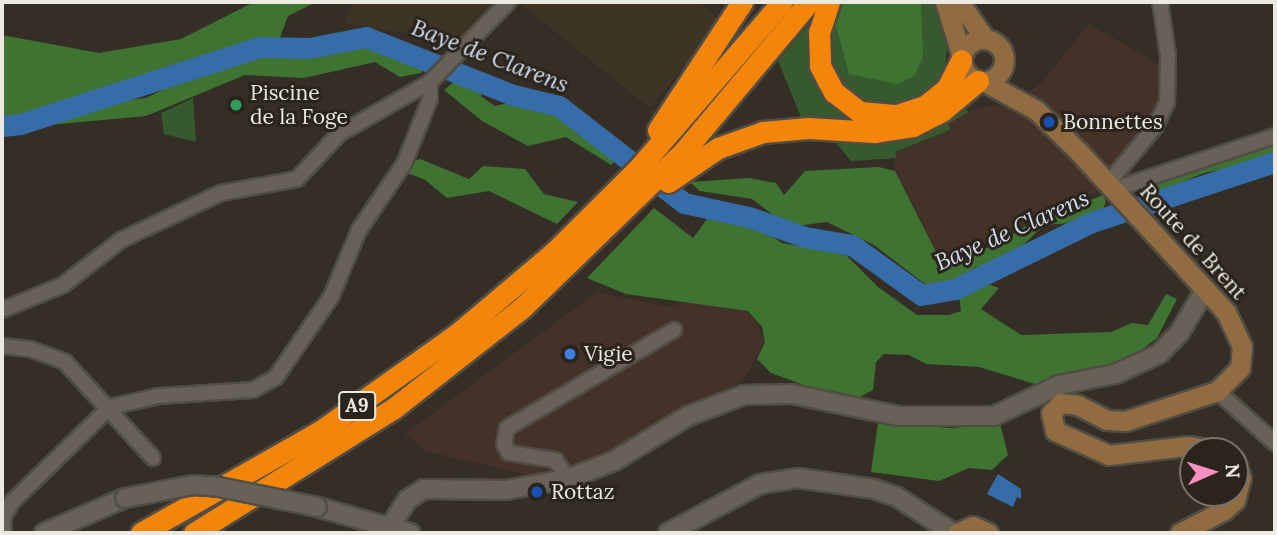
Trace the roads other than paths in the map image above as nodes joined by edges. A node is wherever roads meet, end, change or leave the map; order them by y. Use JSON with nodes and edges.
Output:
{"nodes":[{"id":1,"x":508,"y":2,"type":"edge"},
{"id":2,"x":782,"y":2,"type":"edge"},
{"id":3,"x":809,"y":2,"type":"edge"},
{"id":4,"x":829,"y":2,"type":"edge"},
{"id":5,"x":944,"y":2,"type":"edge"},
{"id":6,"x":959,"y":2,"type":"edge"},
{"id":7,"x":1160,"y":2,"type":"edge"},
{"id":8,"x":741,"y":4,"type":"edge"},
{"id":9,"x":772,"y":31,"type":"junction"},
{"id":10,"x":985,"y":39,"type":"junction"},
{"id":11,"x":962,"y":59,"type":"junction"},
{"id":12,"x":1004,"y":64,"type":"junction"},
{"id":13,"x":433,"y":79,"type":"junction"},
{"id":14,"x":982,"y":81,"type":"junction"},
{"id":15,"x":1036,"y":110,"type":"junction"},
{"id":16,"x":1275,"y":136,"type":"edge"},
{"id":17,"x":1116,"y":190,"type":"junction"},
{"id":18,"x":597,"y":210,"type":"junction"},
{"id":19,"x":608,"y":229,"type":"junction"},
{"id":20,"x":561,"y":259,"type":"junction"},
{"id":21,"x":1205,"y":290,"type":"junction"},
{"id":22,"x":2,"y":310,"type":"edge"},
{"id":23,"x":674,"y":330,"type":"dead end"},
{"id":24,"x":2,"y":346,"type":"edge"},
{"id":25,"x":1217,"y":391,"type":"junction"},
{"id":26,"x":110,"y":407,"type":"junction"},
{"id":27,"x":1275,"y":443,"type":"edge"},
{"id":28,"x":1179,"y":448,"type":"edge"},
{"id":29,"x":153,"y":458,"type":"dead end"},
{"id":30,"x":568,"y":479,"type":"junction"},
{"id":31,"x":1227,"y":507,"type":"edge"},
{"id":32,"x":389,"y":528,"type":"junction"},
{"id":33,"x":4,"y":533,"type":"edge"},
{"id":34,"x":44,"y":533,"type":"edge"},
{"id":35,"x":141,"y":533,"type":"edge"},
{"id":36,"x":194,"y":533,"type":"edge"},
{"id":37,"x":410,"y":533,"type":"edge"},
{"id":38,"x":668,"y":533,"type":"edge"},
{"id":39,"x":955,"y":533,"type":"edge"},
{"id":40,"x":988,"y":533,"type":"edge"},
{"id":41,"x":1180,"y":533,"type":"edge"}],
"edges":[{"from":1,"to":13,"type":"street"},
{"from":2,"to":9,"type":"highway","number":"A9"},
{"from":3,"to":9,"type":"highway","number":"A9"},
{"from":4,"to":11,"type":"highway"},
{"from":5,"to":11,"type":"main road"},
{"from":6,"to":10,"type":"main road"},
{"from":7,"to":17,"type":"street"},
{"from":8,"to":18,"type":"highway"},
{"from":9,"to":18,"type":"highway","number":"A9"},
{"from":9,"to":19,"type":"highway","number":"A9"},
{"from":10,"to":11,"type":"main road"},
{"from":10,"to":12,"type":"main road"},
{"from":11,"to":14,"type":"main road"},
{"from":12,"to":14,"type":"main road"},
{"from":12,"to":15,"type":"main road","name":"Route de Brent"},
{"from":13,"to":22,"type":"street"},
{"from":13,"to":26,"type":"street"},
{"from":14,"to":15,"type":"main road","name":"Route de Brent"},
{"from":14,"to":19,"type":"highway"},
{"from":15,"to":17,"type":"main road","name":"Route de Brent"},
{"from":16,"to":17,"type":"street"},
{"from":17,"to":21,"type":"main road","name":"Route de Brent"},
{"from":18,"to":20,"type":"highway","number":"A9"},
{"from":19,"to":20,"type":"highway","number":"A9"},
{"from":20,"to":35,"type":"highway","number":"A9"},
{"from":20,"to":36,"type":"highway","number":"A9"},
{"from":21,"to":25,"type":"main road","name":"Route de Brent"},
{"from":21,"to":30,"type":"street"},
{"from":23,"to":30,"type":"street"},
{"from":24,"to":26,"type":"street"},
{"from":25,"to":27,"type":"street"},
{"from":25,"to":28,"type":"main road","name":"Route de Brent"},
{"from":26,"to":29,"type":"street"},
{"from":26,"to":33,"type":"street"},
{"from":30,"to":32,"type":"street"},
{"from":31,"to":41,"type":"main road"},
{"from":32,"to":34,"type":"street","bridge":true},
{"from":32,"to":37,"type":"street"},
{"from":38,"to":39,"type":"street"},
{"from":39,"to":40,"type":"main road"}]}
